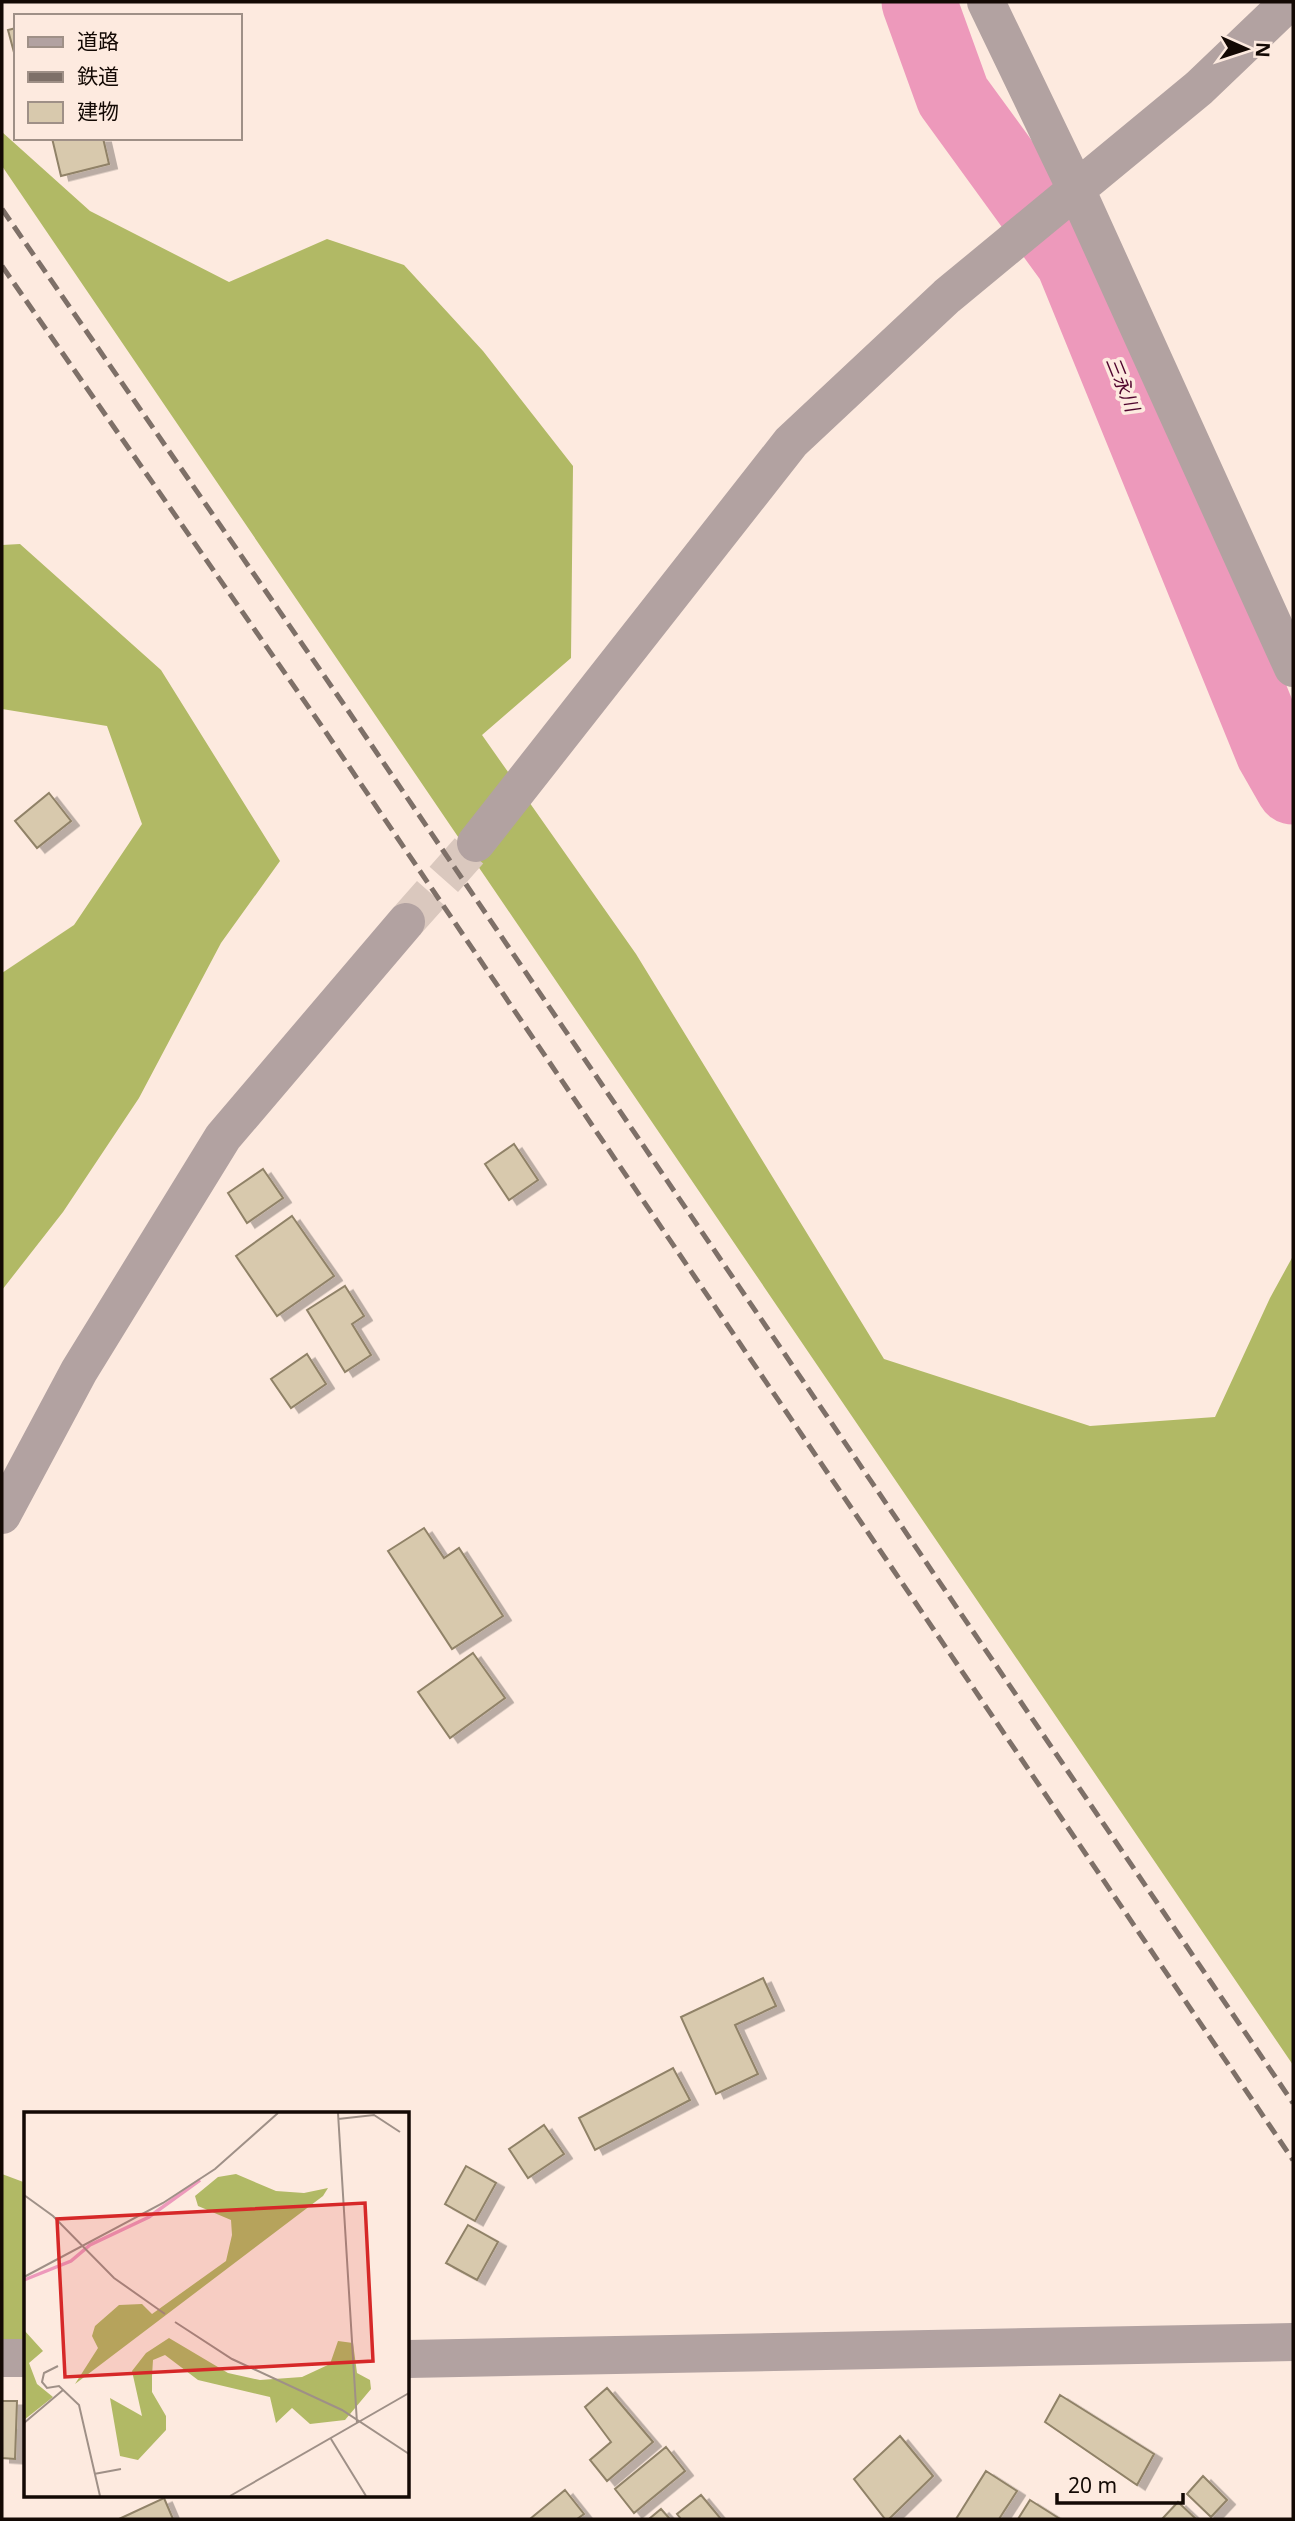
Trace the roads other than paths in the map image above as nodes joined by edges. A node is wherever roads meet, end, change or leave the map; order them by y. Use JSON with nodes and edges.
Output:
{"nodes":[{"id":1,"x":986,"y":2,"type":"edge"},
{"id":2,"x":1289,"y":2,"type":"edge"},
{"id":3,"x":1068,"y":197,"type":"junction"},
{"id":4,"x":1293,"y":668,"type":"edge"},
{"id":5,"x":476,"y":843,"type":"tunnel mouth"},
{"id":6,"x":406,"y":922,"type":"tunnel mouth"},
{"id":7,"x":2,"y":1515,"type":"edge"},
{"id":8,"x":1293,"y":2342,"type":"edge"},
{"id":9,"x":2,"y":2358,"type":"edge"},
{"id":10,"x":24,"y":2358,"type":"edge"},
{"id":11,"x":410,"y":2359,"type":"edge"}],
"edges":[{"from":1,"to":3,"type":"street"},
{"from":2,"to":3,"type":"street"},
{"from":3,"to":4,"type":"street"},
{"from":3,"to":5,"type":"street"},
{"from":6,"to":7,"type":"street"},
{"from":8,"to":11,"type":"street"},
{"from":9,"to":10,"type":"street"}]}
